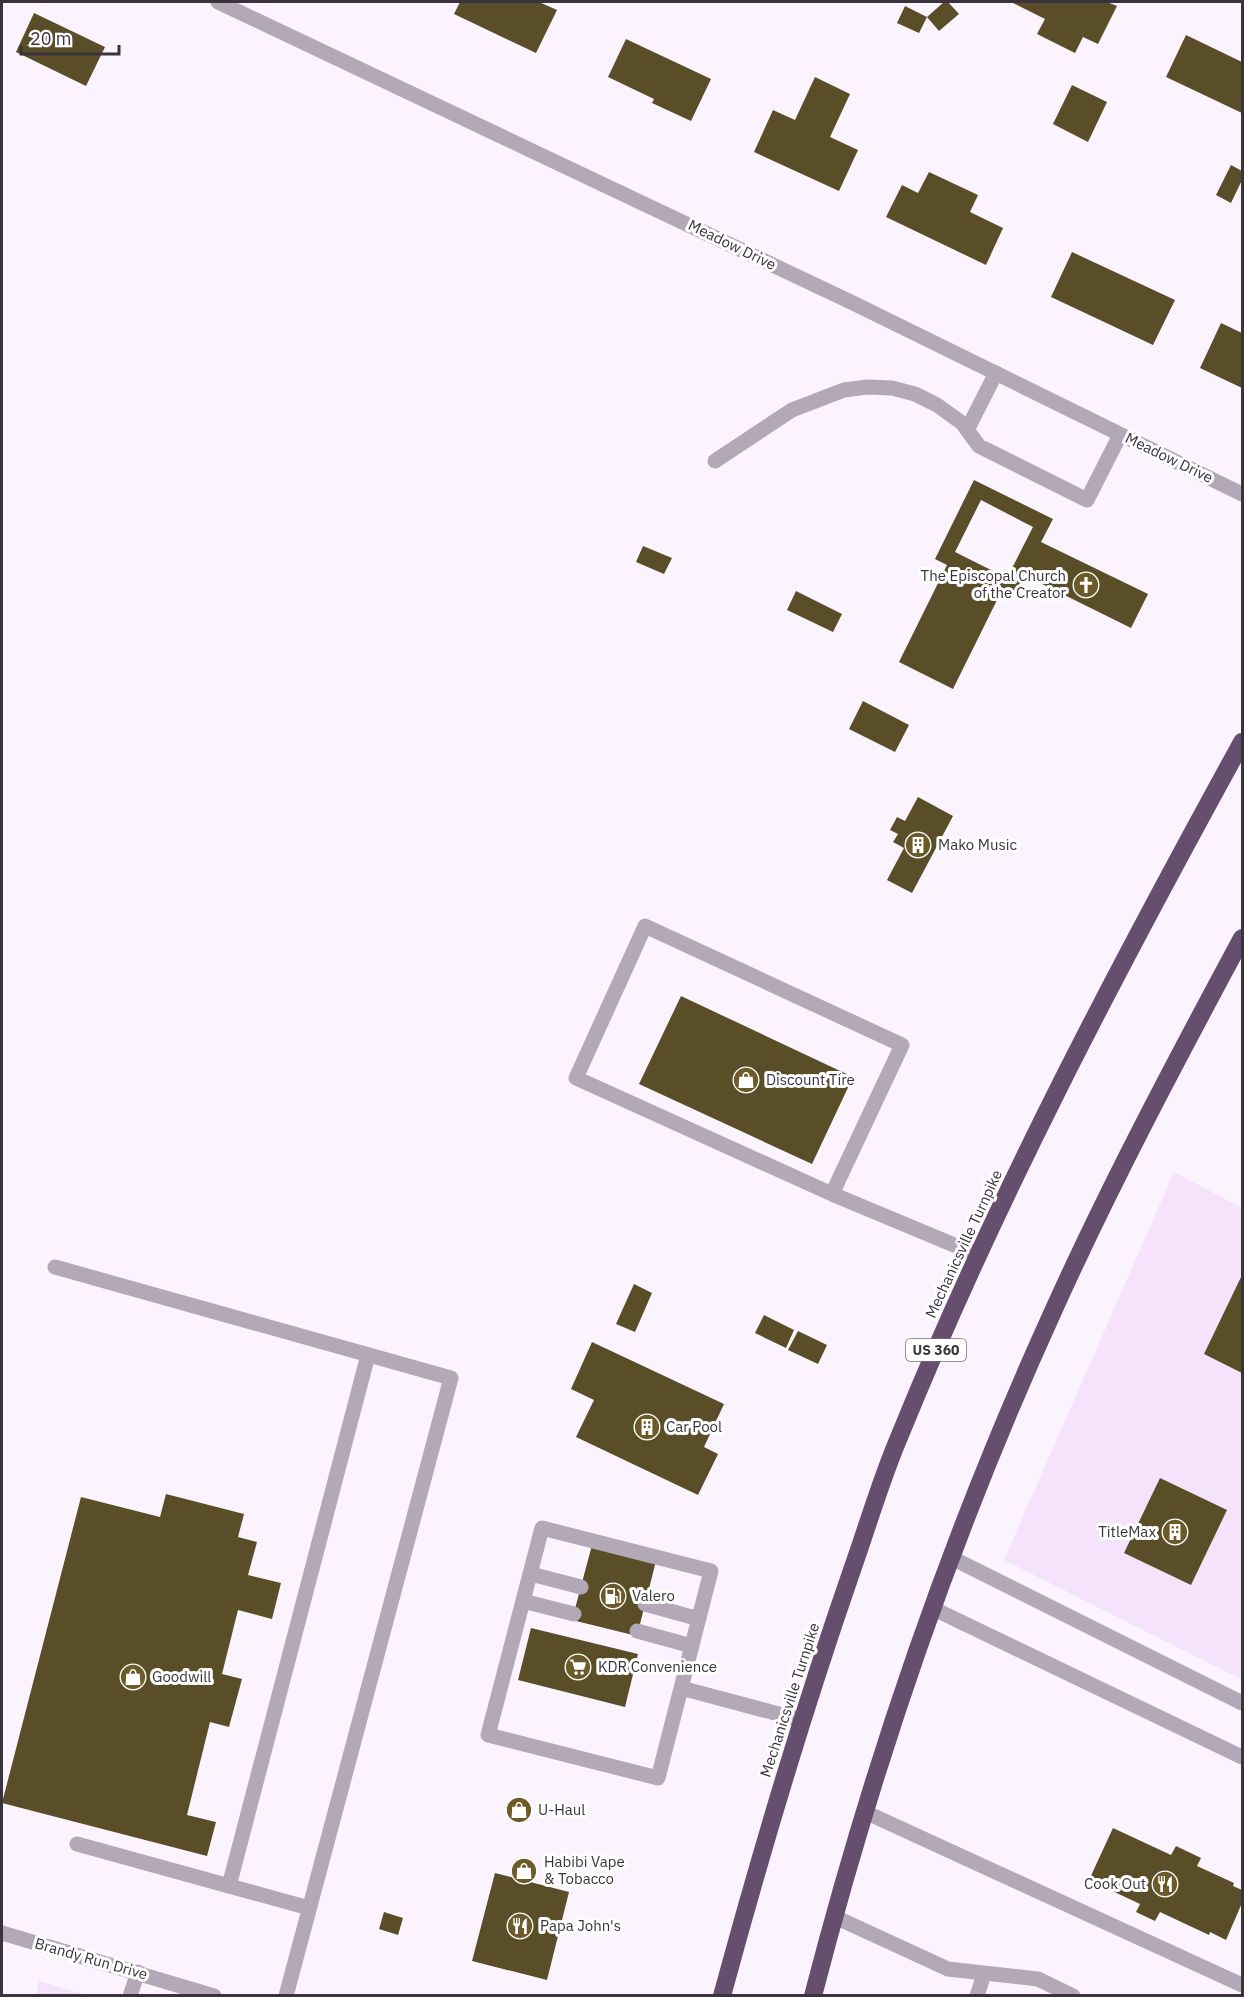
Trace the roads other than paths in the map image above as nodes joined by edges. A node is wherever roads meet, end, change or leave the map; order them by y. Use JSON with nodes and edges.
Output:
{"nodes":[{"id":1,"x":219,"y":2,"type":"edge"},
{"id":2,"x":996,"y":373,"type":"junction"},
{"id":3,"x":968,"y":430,"type":"junction"},
{"id":4,"x":1120,"y":435,"type":"junction"},
{"id":5,"x":716,"y":461,"type":"dead end"},
{"id":6,"x":1242,"y":494,"type":"edge"},
{"id":7,"x":1242,"y":742,"type":"edge"},
{"id":8,"x":1242,"y":938,"type":"edge"},
{"id":9,"x":832,"y":1194,"type":"junction"},
{"id":10,"x":978,"y":1256,"type":"junction"},
{"id":11,"x":55,"y":1267,"type":"dead end"},
{"id":12,"x":368,"y":1356,"type":"junction"},
{"id":13,"x":950,"y":1557,"type":"junction"},
{"id":14,"x":531,"y":1574,"type":"junction"},
{"id":15,"x":581,"y":1587,"type":"dead end"},
{"id":16,"x":523,"y":1601,"type":"junction"},
{"id":17,"x":645,"y":1604,"type":"dead end"},
{"id":18,"x":932,"y":1608,"type":"junction"},
{"id":19,"x":574,"y":1614,"type":"dead end"},
{"id":20,"x":699,"y":1619,"type":"junction"},
{"id":21,"x":637,"y":1631,"type":"dead end"},
{"id":22,"x":692,"y":1646,"type":"junction"},
{"id":23,"x":681,"y":1688,"type":"junction"},
{"id":24,"x":1242,"y":1703,"type":"edge"},
{"id":25,"x":801,"y":1720,"type":"junction"},
{"id":26,"x":1242,"y":1757,"type":"edge"},
{"id":27,"x":865,"y":1812,"type":"junction"},
{"id":28,"x":77,"y":1844,"type":"dead end"},
{"id":29,"x":229,"y":1886,"type":"junction"},
{"id":30,"x":309,"y":1908,"type":"junction"},
{"id":31,"x":835,"y":1917,"type":"junction"},
{"id":32,"x":2,"y":1933,"type":"edge"},
{"id":33,"x":138,"y":1972,"type":"junction"},
{"id":34,"x":984,"y":1974,"type":"junction"},
{"id":35,"x":1242,"y":1985,"type":"edge"},
{"id":36,"x":130,"y":1995,"type":"edge"},
{"id":37,"x":214,"y":1995,"type":"edge"},
{"id":38,"x":286,"y":1995,"type":"edge"},
{"id":39,"x":722,"y":1995,"type":"edge"},
{"id":40,"x":813,"y":1995,"type":"edge"},
{"id":41,"x":977,"y":1995,"type":"edge"},
{"id":42,"x":1073,"y":1995,"type":"edge"}],
"edges":[{"from":1,"to":2,"type":"street","name":"Meadow Drive"},
{"from":2,"to":3,"type":"street"},
{"from":2,"to":4,"type":"street","name":"Meadow Drive"},
{"from":3,"to":4,"type":"street"},
{"from":3,"to":5,"type":"street"},
{"from":4,"to":6,"type":"street","name":"Meadow Drive"},
{"from":7,"to":10,"type":"highway","name":"Mechanicsville Turnpike","number":"US 360"},
{"from":8,"to":13,"type":"highway"},
{"from":9,"to":9,"type":"street"},
{"from":9,"to":10,"type":"street"},
{"from":10,"to":25,"type":"highway","name":"Mechanicsville Turnpike","number":"US 360"},
{"from":11,"to":12,"type":"street"},
{"from":12,"to":29,"type":"street"},
{"from":12,"to":30,"type":"street"},
{"from":13,"to":18,"type":"highway"},
{"from":13,"to":24,"type":"street"},
{"from":14,"to":15,"type":"street"},
{"from":14,"to":16,"type":"street"},
{"from":14,"to":20,"type":"street"},
{"from":16,"to":19,"type":"street"},
{"from":16,"to":23,"type":"street"},
{"from":17,"to":20,"type":"street"},
{"from":18,"to":26,"type":"street"},
{"from":18,"to":27,"type":"highway"},
{"from":20,"to":22,"type":"street"},
{"from":21,"to":22,"type":"street"},
{"from":22,"to":23,"type":"street"},
{"from":23,"to":25,"type":"street"},
{"from":25,"to":39,"type":"highway","name":"Mechanicsville Turnpike","number":"US 360"},
{"from":27,"to":31,"type":"highway"},
{"from":27,"to":35,"type":"street"},
{"from":28,"to":29,"type":"street"},
{"from":29,"to":30,"type":"street"},
{"from":30,"to":38,"type":"street"},
{"from":31,"to":34,"type":"street"},
{"from":31,"to":40,"type":"highway"},
{"from":32,"to":33,"type":"street","name":"Brandy Run Drive"},
{"from":33,"to":36,"type":"street"},
{"from":33,"to":37,"type":"street","name":"Brandy Run Drive"},
{"from":34,"to":41,"type":"street"},
{"from":34,"to":42,"type":"street"}]}
